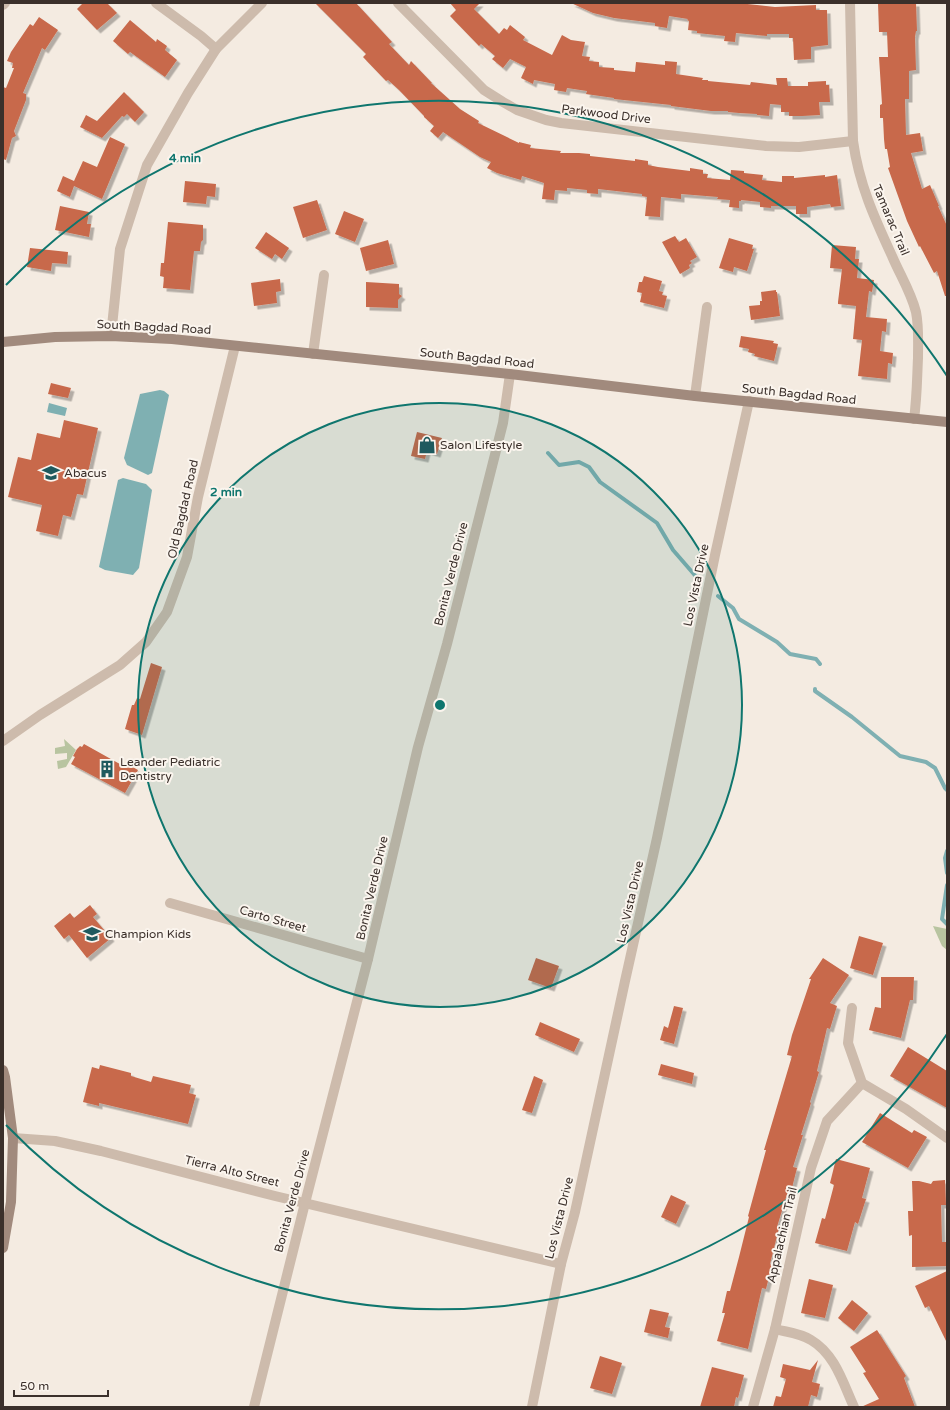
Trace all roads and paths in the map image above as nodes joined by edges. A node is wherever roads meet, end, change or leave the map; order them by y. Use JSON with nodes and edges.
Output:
{"nodes":[{"id":1,"x":156,"y":3,"type":"edge"},
{"id":2,"x":262,"y":3,"type":"edge"},
{"id":3,"x":398,"y":3,"type":"edge"},
{"id":4,"x":850,"y":3,"type":"edge"},
{"id":5,"x":216,"y":49,"type":"junction"},
{"id":6,"x":853,"y":141,"type":"junction"},
{"id":7,"x":324,"y":275,"type":"dead end"},
{"id":8,"x":707,"y":308,"type":"dead end"},
{"id":9,"x":111,"y":336,"type":"junction"},
{"id":10,"x":3,"y":342,"type":"edge"},
{"id":11,"x":235,"y":346,"type":"junction"},
{"id":12,"x":313,"y":354,"type":"junction"},
{"id":13,"x":510,"y":374,"type":"junction"},
{"id":14,"x":695,"y":396,"type":"junction"},
{"id":15,"x":749,"y":401,"type":"junction"},
{"id":16,"x":914,"y":419,"type":"junction"},
{"id":17,"x":947,"y":422,"type":"edge"},
{"id":18,"x":3,"y":741,"type":"edge"},
{"id":19,"x":170,"y":903,"type":"dead end"},
{"id":20,"x":368,"y":959,"type":"junction"},
{"id":21,"x":852,"y":1008,"type":"dead end"},
{"id":22,"x":3,"y":1070,"type":"edge"},
{"id":23,"x":862,"y":1083,"type":"junction"},
{"id":24,"x":13,"y":1138,"type":"junction"},
{"id":25,"x":947,"y":1138,"type":"edge"},
{"id":26,"x":305,"y":1203,"type":"junction"},
{"id":27,"x":3,"y":1248,"type":"edge"},
{"id":28,"x":561,"y":1264,"type":"junction"},
{"id":29,"x":775,"y":1329,"type":"junction"},
{"id":30,"x":254,"y":1407,"type":"edge"},
{"id":31,"x":532,"y":1407,"type":"edge"},
{"id":32,"x":754,"y":1407,"type":"edge"},
{"id":33,"x":854,"y":1407,"type":"edge"}],
"edges":[{"from":1,"to":5,"type":"street"},
{"from":2,"to":5,"type":"street"},
{"from":3,"to":6,"type":"street","name":"Parkwood Drive"},
{"from":4,"to":6,"type":"street","name":"Tamarac Trail"},
{"from":5,"to":9,"type":"street"},
{"from":6,"to":16,"type":"street","name":"Tamarac Trail"},
{"from":7,"to":12,"type":"street"},
{"from":8,"to":14,"type":"street"},
{"from":9,"to":10,"type":"main road","name":"South Bagdad Road"},
{"from":9,"to":11,"type":"main road","name":"South Bagdad Road"},
{"from":11,"to":12,"type":"main road","name":"South Bagdad Road"},
{"from":11,"to":18,"type":"street","name":"Old Bagdad Road"},
{"from":12,"to":13,"type":"main road","name":"South Bagdad Road"},
{"from":13,"to":14,"type":"main road","name":"South Bagdad Road"},
{"from":13,"to":20,"type":"street","name":"Bonita Verde Drive"},
{"from":14,"to":15,"type":"main road","name":"South Bagdad Road"},
{"from":15,"to":16,"type":"main road","name":"South Bagdad Road"},
{"from":15,"to":28,"type":"street","name":"Los Vista Drive"},
{"from":16,"to":17,"type":"main road","name":"South Bagdad Road"},
{"from":19,"to":20,"type":"street","name":"Carto Street"},
{"from":20,"to":26,"type":"street","name":"Bonita Verde Drive"},
{"from":21,"to":23,"type":"street"},
{"from":22,"to":24,"type":"main road"},
{"from":23,"to":25,"type":"street"},
{"from":23,"to":29,"type":"street","name":"Appalachian Trail"},
{"from":24,"to":26,"type":"street","name":"Tierra Alto Street"},
{"from":24,"to":27,"type":"main road"},
{"from":26,"to":28,"type":"street","name":"Tierra Alto Street"},
{"from":26,"to":30,"type":"street","name":"Bonita Verde Drive"},
{"from":28,"to":31,"type":"street","name":"Los Vista Drive"},
{"from":29,"to":32,"type":"street","name":"Appalachian Trail"},
{"from":29,"to":33,"type":"street"}]}
